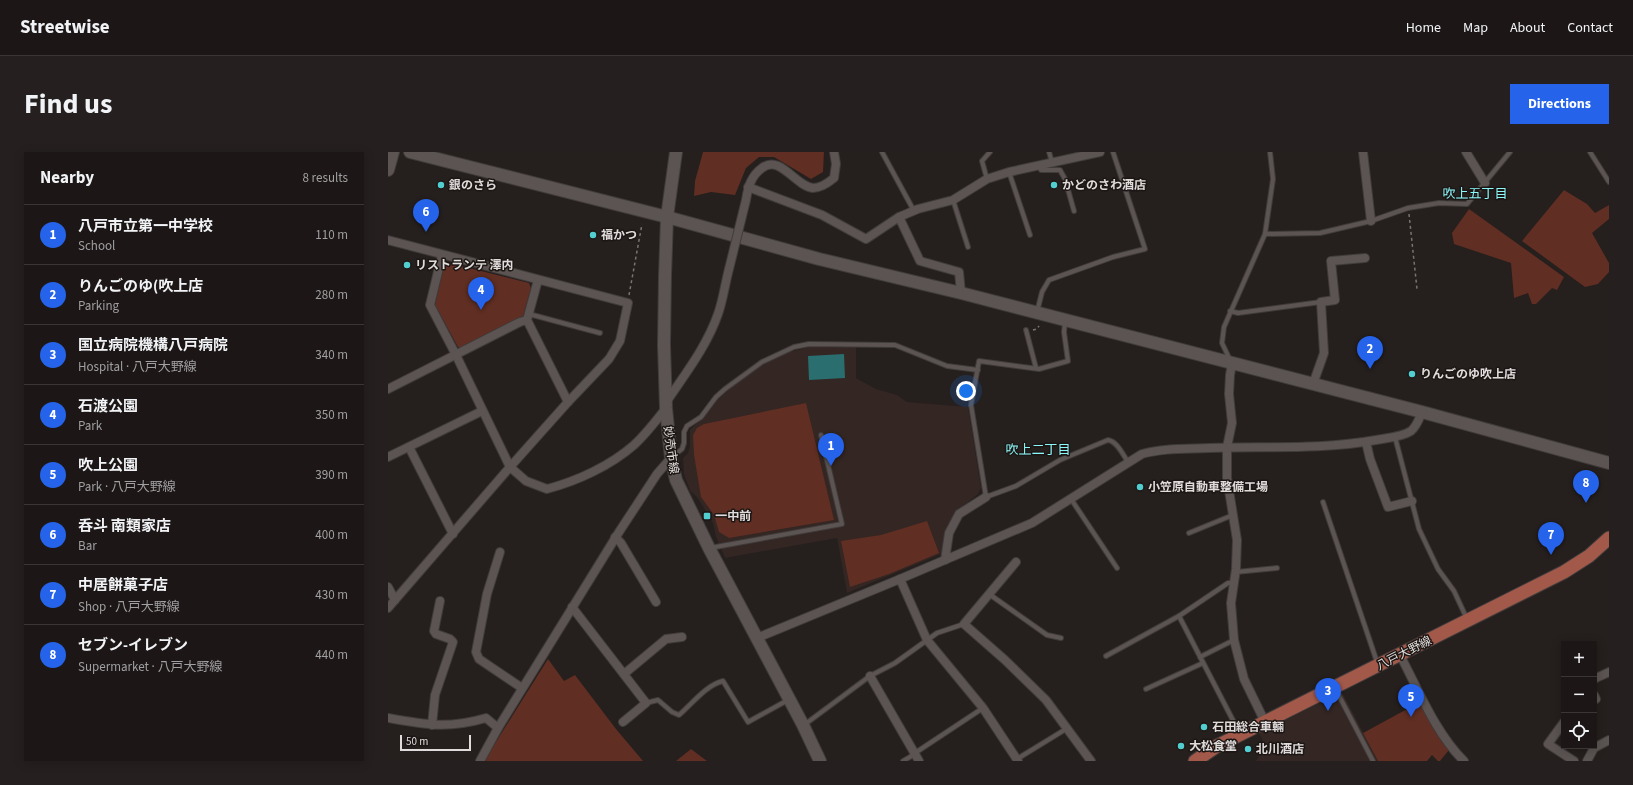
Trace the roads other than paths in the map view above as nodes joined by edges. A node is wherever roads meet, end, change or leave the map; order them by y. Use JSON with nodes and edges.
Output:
{"nodes":[{"id":1,"x":393,"y":152,"type":"edge"},
{"id":2,"x":410,"y":152,"type":"edge"},
{"id":3,"x":676,"y":152,"type":"edge"},
{"id":4,"x":834,"y":152,"type":"edge"},
{"id":5,"x":882,"y":152,"type":"edge"},
{"id":6,"x":990,"y":152,"type":"edge"},
{"id":7,"x":1049,"y":152,"type":"edge"},
{"id":8,"x":1100,"y":152,"type":"edge"},
{"id":9,"x":1113,"y":152,"type":"edge"},
{"id":10,"x":1270,"y":152,"type":"edge"},
{"id":11,"x":1363,"y":152,"type":"edge"},
{"id":12,"x":1466,"y":152,"type":"edge"},
{"id":13,"x":1510,"y":152,"type":"edge"},
{"id":14,"x":1590,"y":152,"type":"edge"},
{"id":15,"x":1052,"y":162,"type":"junction"},
{"id":16,"x":1039,"y":165,"type":"junction"},
{"id":17,"x":388,"y":170,"type":"edge"},
{"id":18,"x":1009,"y":172,"type":"junction"},
{"id":19,"x":987,"y":179,"type":"junction"},
{"id":20,"x":1609,"y":182,"type":"edge"},
{"id":21,"x":1486,"y":183,"type":"junction"},
{"id":22,"x":748,"y":187,"type":"junction"},
{"id":23,"x":953,"y":200,"type":"junction"},
{"id":24,"x":914,"y":211,"type":"junction"},
{"id":25,"x":1074,"y":211,"type":"dead end"},
{"id":26,"x":667,"y":217,"type":"junction"},
{"id":27,"x":900,"y":217,"type":"junction"},
{"id":28,"x":1371,"y":221,"type":"junction"},
{"id":29,"x":1265,"y":234,"type":"junction"},
{"id":30,"x":1030,"y":235,"type":"dead end"},
{"id":31,"x":388,"y":240,"type":"edge"},
{"id":32,"x":968,"y":247,"type":"dead end"},
{"id":33,"x":442,"y":255,"type":"junction"},
{"id":34,"x":1365,"y":258,"type":"dead end"},
{"id":35,"x":538,"y":280,"type":"junction"},
{"id":36,"x":961,"y":293,"type":"junction"},
{"id":37,"x":1321,"y":302,"type":"junction"},
{"id":38,"x":1230,"y":311,"type":"junction"},
{"id":39,"x":1037,"y":312,"type":"junction"},
{"id":40,"x":528,"y":317,"type":"junction"},
{"id":41,"x":1065,"y":320,"type":"junction"},
{"id":42,"x":1026,"y":330,"type":"dead end"},
{"id":43,"x":600,"y":332,"type":"dead end"},
{"id":44,"x":456,"y":355,"type":"junction"},
{"id":45,"x":1232,"y":364,"type":"junction"},
{"id":46,"x":1036,"y":368,"type":"junction"},
{"id":47,"x":978,"y":370,"type":"junction"},
{"id":48,"x":1313,"y":384,"type":"junction"},
{"id":49,"x":388,"y":389,"type":"edge"},
{"id":50,"x":568,"y":402,"type":"junction"},
{"id":51,"x":666,"y":405,"type":"junction"},
{"id":52,"x":482,"y":411,"type":"junction"},
{"id":53,"x":1422,"y":412,"type":"junction"},
{"id":54,"x":821,"y":435,"type":"dead end"},
{"id":55,"x":1394,"y":436,"type":"junction"},
{"id":56,"x":1366,"y":442,"type":"junction"},
{"id":57,"x":409,"y":447,"type":"junction"},
{"id":58,"x":1228,"y":447,"type":"junction"},
{"id":59,"x":388,"y":457,"type":"edge"},
{"id":60,"x":671,"y":458,"type":"junction"},
{"id":61,"x":1128,"y":462,"type":"junction"},
{"id":62,"x":1609,"y":463,"type":"edge"},
{"id":63,"x":510,"y":467,"type":"junction"},
{"id":64,"x":986,"y":497,"type":"junction"},
{"id":65,"x":1071,"y":499,"type":"junction"},
{"id":66,"x":1412,"y":501,"type":"junction"},
{"id":67,"x":1323,"y":502,"type":"dead end"},
{"id":68,"x":1233,"y":515,"type":"junction"},
{"id":69,"x":1189,"y":533,"type":"dead end"},
{"id":70,"x":453,"y":534,"type":"junction"},
{"id":71,"x":615,"y":537,"type":"junction"},
{"id":72,"x":1608,"y":542,"type":"edge"},
{"id":73,"x":709,"y":548,"type":"junction"},
{"id":74,"x":500,"y":552,"type":"dead end"},
{"id":75,"x":945,"y":560,"type":"junction"},
{"id":76,"x":1016,"y":562,"type":"dead end"},
{"id":77,"x":1117,"y":568,"type":"dead end"},
{"id":78,"x":1278,"y":568,"type":"dead end"},
{"id":79,"x":1236,"y":572,"type":"junction"},
{"id":80,"x":900,"y":579,"type":"junction"},
{"id":81,"x":1233,"y":583,"type":"junction"},
{"id":82,"x":388,"y":587,"type":"edge"},
{"id":83,"x":989,"y":594,"type":"junction"},
{"id":84,"x":395,"y":600,"type":"junction"},
{"id":85,"x":440,"y":601,"type":"dead end"},
{"id":86,"x":656,"y":602,"type":"dead end"},
{"id":87,"x":572,"y":607,"type":"junction"},
{"id":88,"x":388,"y":608,"type":"edge"},
{"id":89,"x":1179,"y":616,"type":"junction"},
{"id":90,"x":1468,"y":621,"type":"junction"},
{"id":91,"x":964,"y":624,"type":"junction"},
{"id":92,"x":682,"y":637,"type":"dead end"},
{"id":93,"x":757,"y":638,"type":"junction"},
{"id":94,"x":1061,"y":638,"type":"dead end"},
{"id":95,"x":927,"y":640,"type":"junction"},
{"id":96,"x":1234,"y":640,"type":"junction"},
{"id":97,"x":1400,"y":655,"type":"junction"},
{"id":98,"x":1106,"y":656,"type":"dead end"},
{"id":99,"x":1200,"y":657,"type":"junction"},
{"id":100,"x":1203,"y":663,"type":"junction"},
{"id":101,"x":1378,"y":666,"type":"junction"},
{"id":102,"x":1609,"y":672,"type":"edge"},
{"id":103,"x":624,"y":674,"type":"junction"},
{"id":104,"x":870,"y":676,"type":"junction"},
{"id":105,"x":1597,"y":678,"type":"edge"},
{"id":106,"x":1335,"y":687,"type":"junction"},
{"id":107,"x":522,"y":688,"type":"junction"},
{"id":108,"x":1146,"y":689,"type":"dead end"},
{"id":109,"x":790,"y":699,"type":"junction"},
{"id":110,"x":646,"y":703,"type":"junction"},
{"id":111,"x":983,"y":708,"type":"junction"},
{"id":112,"x":388,"y":718,"type":"edge"},
{"id":113,"x":623,"y":722,"type":"dead end"},
{"id":114,"x":1265,"y":722,"type":"junction"},
{"id":115,"x":432,"y":725,"type":"junction"},
{"id":116,"x":803,"y":725,"type":"junction"},
{"id":117,"x":1561,"y":726,"type":"edge"},
{"id":118,"x":498,"y":728,"type":"junction"},
{"id":119,"x":1066,"y":728,"type":"junction"},
{"id":120,"x":1240,"y":734,"type":"junction"},
{"id":121,"x":1609,"y":740,"type":"edge"},
{"id":122,"x":916,"y":756,"type":"edge"},
{"id":123,"x":1016,"y":760,"type":"edge"},
{"id":124,"x":480,"y":761,"type":"edge"},
{"id":125,"x":820,"y":761,"type":"edge"},
{"id":126,"x":902,"y":761,"type":"edge"},
{"id":127,"x":1091,"y":761,"type":"edge"},
{"id":128,"x":1195,"y":761,"type":"edge"},
{"id":129,"x":1374,"y":761,"type":"edge"},
{"id":130,"x":1464,"y":761,"type":"edge"},
{"id":131,"x":1574,"y":761,"type":"edge"},
{"id":132,"x":1587,"y":761,"type":"edge"}],
"edges":[{"from":1,"to":17,"type":"street"},
{"from":2,"to":26,"type":"street"},
{"from":3,"to":26,"type":"street","name":"妙売市線"},
{"from":4,"to":22,"type":"street"},
{"from":5,"to":24,"type":"lane"},
{"from":6,"to":19,"type":"lane"},
{"from":7,"to":15,"type":"lane"},
{"from":8,"to":15,"type":"street"},
{"from":9,"to":39,"type":"lane"},
{"from":10,"to":29,"type":"lane"},
{"from":11,"to":28,"type":"street"},
{"from":12,"to":21,"type":"street"},
{"from":13,"to":21,"type":"lane"},
{"from":14,"to":20,"type":"lane"},
{"from":15,"to":16,"type":"street"},
{"from":16,"to":18,"type":"street"},
{"from":16,"to":25,"type":"lane"},
{"from":18,"to":19,"type":"street"},
{"from":18,"to":30,"type":"lane"},
{"from":19,"to":23,"type":"street"},
{"from":21,"to":28,"type":"lane"},
{"from":22,"to":27,"type":"street"},
{"from":22,"to":51,"type":"street","bridge":true},
{"from":23,"to":24,"type":"street"},
{"from":23,"to":32,"type":"lane"},
{"from":24,"to":27,"type":"street"},
{"from":26,"to":36,"type":"street"},
{"from":26,"to":51,"type":"street","name":"妙売市線"},
{"from":27,"to":36,"type":"street"},
{"from":28,"to":29,"type":"lane"},
{"from":29,"to":38,"type":"lane"},
{"from":31,"to":33,"type":"street"},
{"from":33,"to":35,"type":"street"},
{"from":33,"to":44,"type":"street"},
{"from":34,"to":37,"type":"street"},
{"from":35,"to":40,"type":"street"},
{"from":35,"to":50,"type":"street"},
{"from":36,"to":39,"type":"street"},
{"from":37,"to":38,"type":"lane"},
{"from":37,"to":48,"type":"street"},
{"from":38,"to":45,"type":"lane"},
{"from":39,"to":41,"type":"street"},
{"from":40,"to":43,"type":"lane"},
{"from":40,"to":44,"type":"street"},
{"from":40,"to":50,"type":"street"},
{"from":41,"to":45,"type":"street"},
{"from":41,"to":46,"type":"lane"},
{"from":42,"to":46,"type":"lane"},
{"from":44,"to":49,"type":"street"},
{"from":44,"to":52,"type":"street"},
{"from":45,"to":48,"type":"street"},
{"from":45,"to":58,"type":"street"},
{"from":46,"to":47,"type":"lane"},
{"from":47,"to":60,"type":"lane"},
{"from":47,"to":64,"type":"lane"},
{"from":48,"to":53,"type":"street"},
{"from":50,"to":63,"type":"street"},
{"from":51,"to":60,"type":"street","name":"妙売市線"},
{"from":51,"to":63,"type":"street"},
{"from":52,"to":57,"type":"street"},
{"from":52,"to":63,"type":"street"},
{"from":53,"to":55,"type":"street"},
{"from":53,"to":62,"type":"street"},
{"from":54,"to":73,"type":"lane"},
{"from":55,"to":56,"type":"street"},
{"from":55,"to":66,"type":"lane"},
{"from":56,"to":58,"type":"street"},
{"from":56,"to":66,"type":"street"},
{"from":57,"to":59,"type":"street"},
{"from":57,"to":70,"type":"street"},
{"from":58,"to":61,"type":"street"},
{"from":58,"to":68,"type":"street"},
{"from":60,"to":71,"type":"street"},
{"from":60,"to":73,"type":"street","name":"妙売市線"},
{"from":61,"to":64,"type":"lane"},
{"from":61,"to":65,"type":"street"},
{"from":63,"to":70,"type":"street"},
{"from":64,"to":75,"type":"street"},
{"from":65,"to":75,"type":"street"},
{"from":65,"to":77,"type":"lane"},
{"from":66,"to":90,"type":"lane"},
{"from":67,"to":101,"type":"lane"},
{"from":68,"to":69,"type":"lane"},
{"from":68,"to":79,"type":"street"},
{"from":70,"to":84,"type":"street"},
{"from":71,"to":86,"type":"street"},
{"from":71,"to":87,"type":"street"},
{"from":72,"to":90,"type":"main road","name":"八戸大野線"},
{"from":73,"to":93,"type":"street","name":"妙売市線"},
{"from":74,"to":107,"type":"street"},
{"from":75,"to":80,"type":"street"},
{"from":76,"to":83,"type":"street"},
{"from":78,"to":79,"type":"lane"},
{"from":79,"to":81,"type":"street"},
{"from":80,"to":93,"type":"street"},
{"from":80,"to":95,"type":"street"},
{"from":81,"to":89,"type":"lane"},
{"from":81,"to":96,"type":"street"},
{"from":82,"to":84,"type":"street"},
{"from":83,"to":91,"type":"street"},
{"from":83,"to":94,"type":"lane"},
{"from":84,"to":88,"type":"street"},
{"from":85,"to":115,"type":"street"},
{"from":87,"to":103,"type":"street"},
{"from":87,"to":107,"type":"street"},
{"from":89,"to":98,"type":"lane"},
{"from":89,"to":99,"type":"lane"},
{"from":90,"to":97,"type":"main road","name":"八戸大野線"},
{"from":91,"to":95,"type":"lane"},
{"from":91,"to":119,"type":"street"},
{"from":92,"to":103,"type":"street"},
{"from":93,"to":109,"type":"street","name":"妙売市線"},
{"from":95,"to":104,"type":"lane"},
{"from":95,"to":111,"type":"street"},
{"from":96,"to":99,"type":"lane"},
{"from":96,"to":114,"type":"street"},
{"from":97,"to":101,"type":"main road","name":"八戸大野線"},
{"from":97,"to":130,"type":"street"},
{"from":99,"to":100,"type":"lane"},
{"from":100,"to":108,"type":"lane"},
{"from":100,"to":120,"type":"lane"},
{"from":101,"to":106,"type":"main road","name":"八戸大野線"},
{"from":102,"to":105,"type":"street"},
{"from":103,"to":110,"type":"street"},
{"from":104,"to":116,"type":"lane"},
{"from":104,"to":122,"type":"street"},
{"from":106,"to":114,"type":"main road","name":"八戸大野線"},
{"from":106,"to":129,"type":"lane"},
{"from":107,"to":118,"type":"street"},
{"from":109,"to":110,"type":"lane"},
{"from":109,"to":116,"type":"street","name":"妙売市線"},
{"from":110,"to":113,"type":"street"},
{"from":111,"to":122,"type":"lane"},
{"from":111,"to":123,"type":"street"},
{"from":112,"to":115,"type":"street"},
{"from":114,"to":120,"type":"main road","name":"八戸大野線"},
{"from":115,"to":118,"type":"street"},
{"from":116,"to":125,"type":"street","name":"妙売市線"},
{"from":117,"to":131,"type":"street"},
{"from":118,"to":124,"type":"street"},
{"from":119,"to":123,"type":"lane"},
{"from":119,"to":127,"type":"street"},
{"from":120,"to":128,"type":"main road","name":"八戸大野線"},
{"from":121,"to":132,"type":"street"},
{"from":122,"to":126,"type":"lane"}]}
